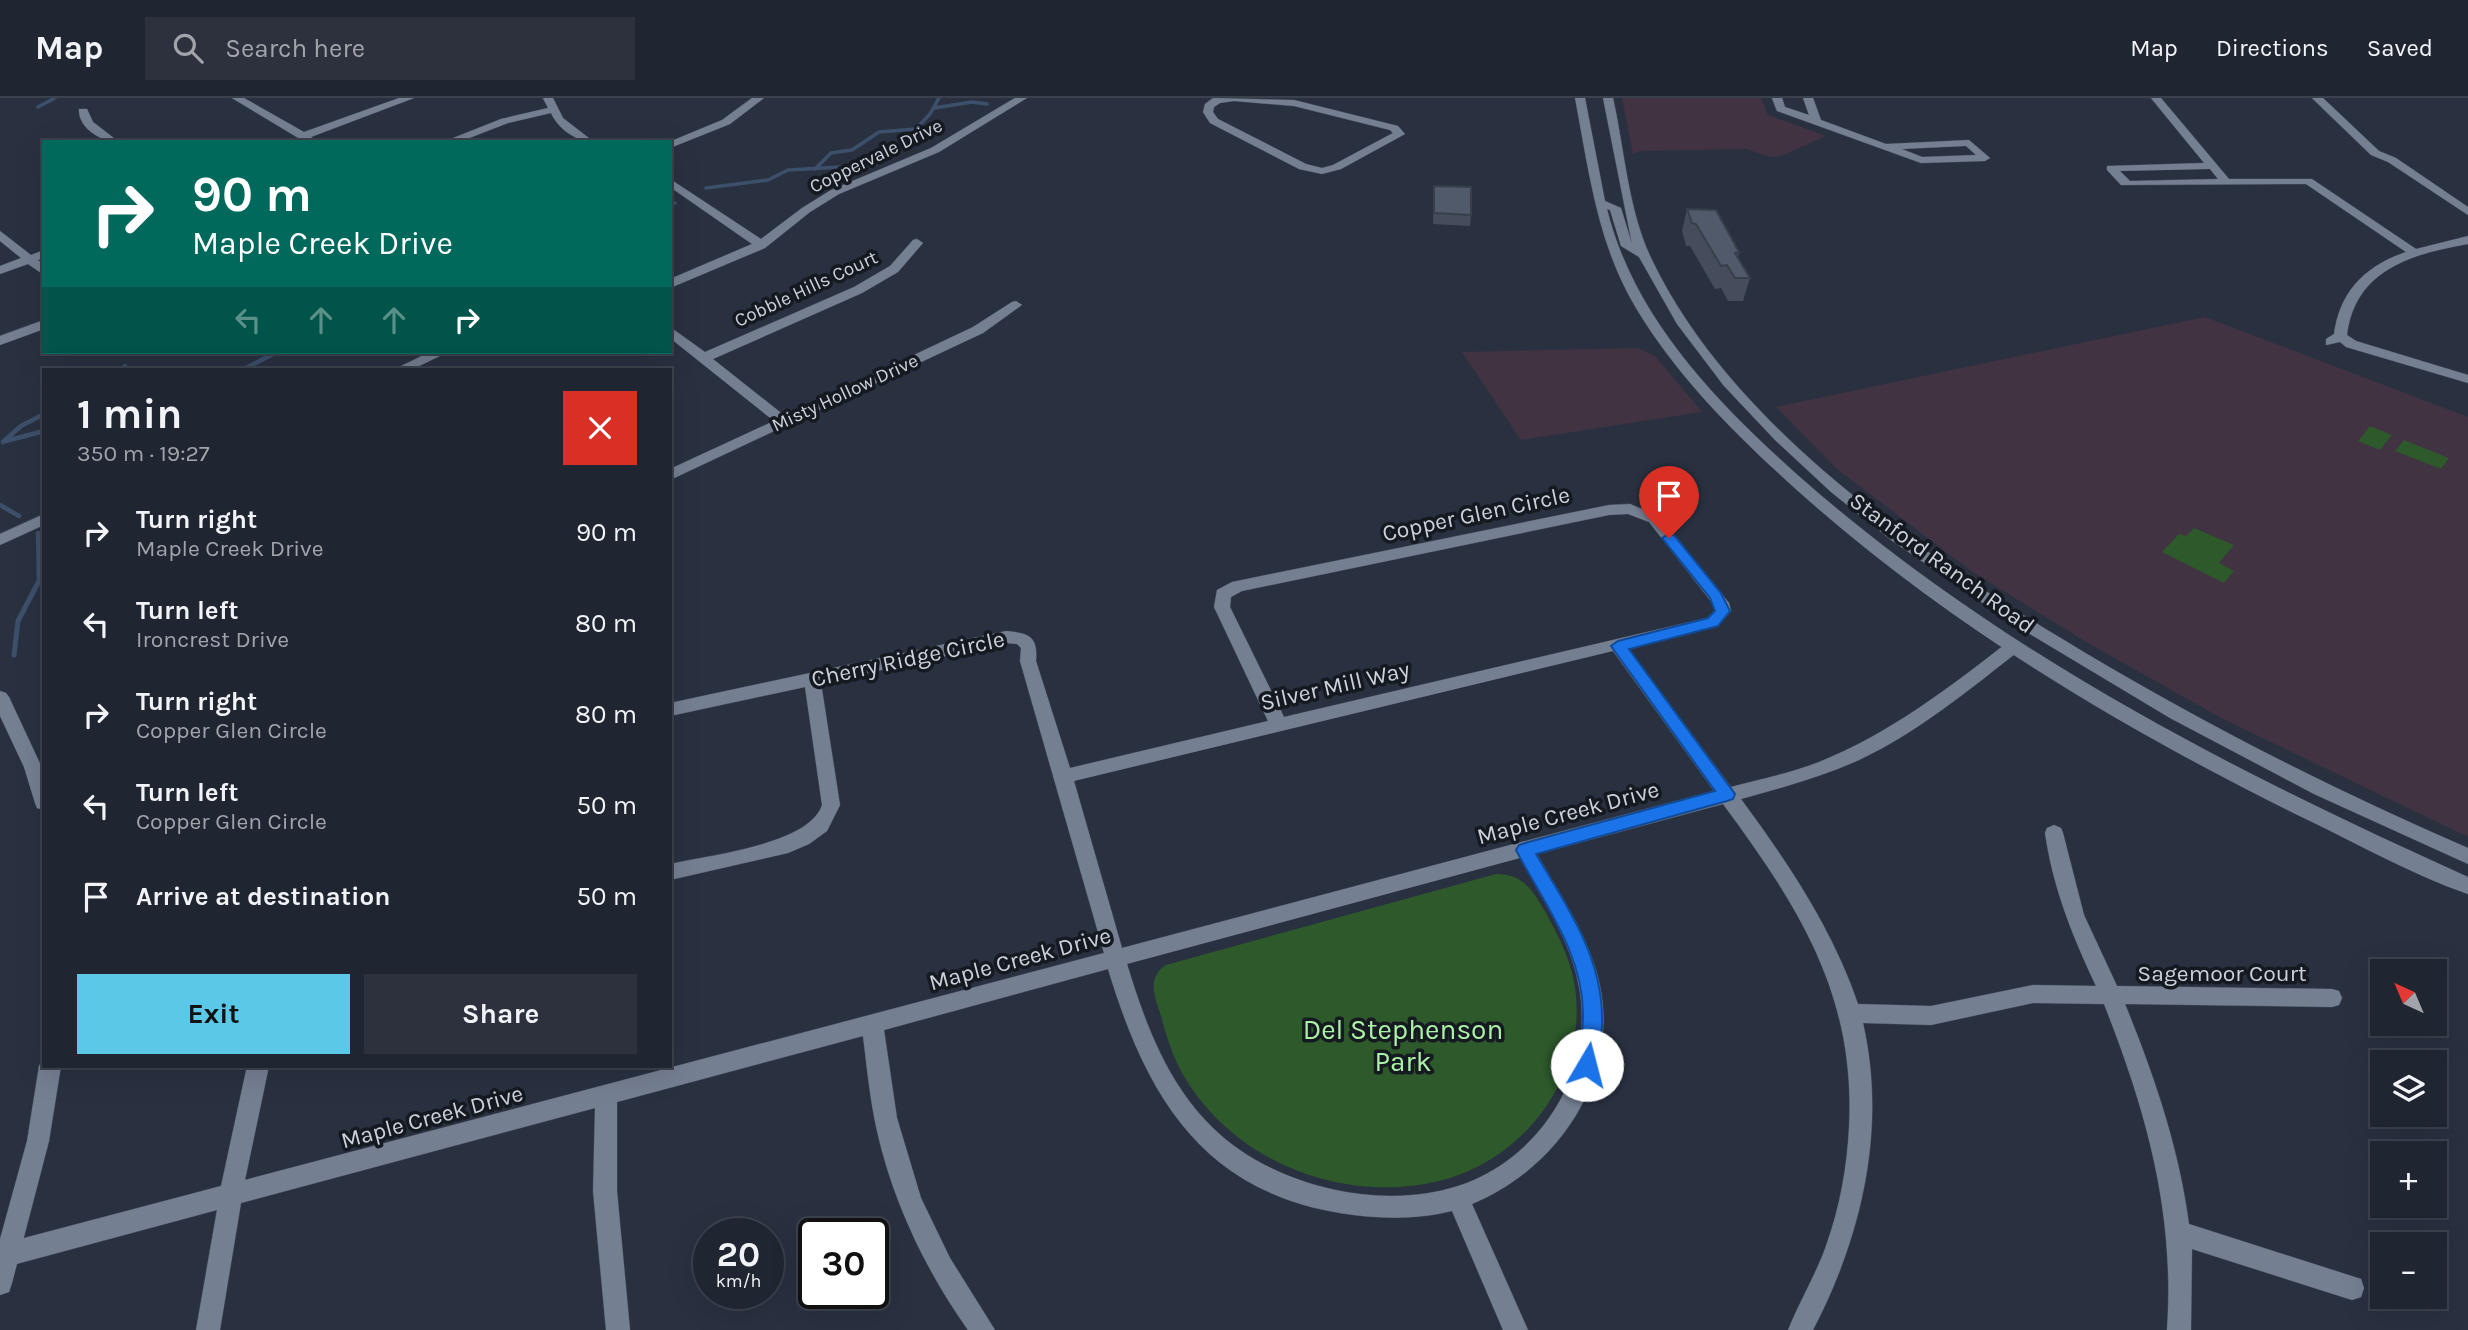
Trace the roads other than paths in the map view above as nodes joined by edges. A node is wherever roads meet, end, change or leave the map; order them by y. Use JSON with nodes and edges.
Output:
{"nodes":[{"id":1,"x":258,"y":98,"type":"edge"},
{"id":2,"x":410,"y":98,"type":"edge"},
{"id":3,"x":548,"y":98,"type":"edge"},
{"id":4,"x":760,"y":98,"type":"edge"},
{"id":5,"x":1022,"y":98,"type":"edge"},
{"id":6,"x":1580,"y":98,"type":"edge"},
{"id":7,"x":1608,"y":98,"type":"edge"},
{"id":8,"x":1777,"y":98,"type":"edge"},
{"id":9,"x":1808,"y":98,"type":"edge"},
{"id":10,"x":2156,"y":98,"type":"edge"},
{"id":11,"x":2317,"y":98,"type":"edge"},
{"id":12,"x":2330,"y":98,"type":"edge"},
{"id":13,"x":1270,"y":99,"type":"edge"},
{"id":14,"x":241,"y":100,"type":"edge"},
{"id":15,"x":1284,"y":100,"type":"edge"},
{"id":16,"x":552,"y":110,"type":"junction"},
{"id":17,"x":83,"y":111,"type":"dead end"},
{"id":18,"x":1816,"y":122,"type":"junction"},
{"id":19,"x":308,"y":139,"type":"edge"},
{"id":20,"x":111,"y":140,"type":"edge"},
{"id":21,"x":453,"y":140,"type":"edge"},
{"id":22,"x":586,"y":140,"type":"edge"},
{"id":23,"x":672,"y":144,"type":"edge"},
{"id":24,"x":1886,"y":147,"type":"junction"},
{"id":25,"x":1591,"y":160,"type":"junction"},
{"id":26,"x":2392,"y":160,"type":"junction"},
{"id":27,"x":2210,"y":166,"type":"junction"},
{"id":28,"x":2226,"y":182,"type":"junction"},
{"id":29,"x":672,"y":183,"type":"edge"},
{"id":30,"x":1626,"y":190,"type":"junction"},
{"id":31,"x":1600,"y":203,"type":"junction"},
{"id":32,"x":2468,"y":212,"type":"edge"},
{"id":33,"x":0,"y":235,"type":"edge"},
{"id":34,"x":2468,"y":240,"type":"edge"},
{"id":35,"x":917,"y":243,"type":"dead end"},
{"id":36,"x":761,"y":245,"type":"junction"},
{"id":37,"x":2415,"y":253,"type":"junction"},
{"id":38,"x":42,"y":255,"type":"edge"},
{"id":39,"x":1644,"y":255,"type":"junction"},
{"id":40,"x":30,"y":260,"type":"junction"},
{"id":41,"x":42,"y":269,"type":"edge"},
{"id":42,"x":0,"y":270,"type":"edge"},
{"id":43,"x":672,"y":283,"type":"edge"},
{"id":44,"x":1016,"y":305,"type":"dead end"},
{"id":45,"x":42,"y":325,"type":"edge"},
{"id":46,"x":672,"y":333,"type":"edge"},
{"id":47,"x":0,"y":341,"type":"edge"},
{"id":48,"x":436,"y":354,"type":"edge"},
{"id":49,"x":703,"y":358,"type":"junction"},
{"id":50,"x":404,"y":368,"type":"edge"},
{"id":51,"x":2468,"y":379,"type":"edge"},
{"id":52,"x":783,"y":422,"type":"junction"},
{"id":53,"x":672,"y":474,"type":"edge"},
{"id":54,"x":42,"y":520,"type":"edge"},
{"id":55,"x":0,"y":540,"type":"edge"},
{"id":56,"x":1949,"y":603,"type":"junction"},
{"id":57,"x":2038,"y":633,"type":"junction"},
{"id":58,"x":1618,"y":646,"type":"junction"},
{"id":59,"x":2014,"y":646,"type":"junction"},
{"id":60,"x":812,"y":679,"type":"junction"},
{"id":61,"x":0,"y":697,"type":"edge"},
{"id":62,"x":2164,"y":708,"type":"junction"},
{"id":63,"x":672,"y":710,"type":"edge"},
{"id":64,"x":1278,"y":724,"type":"junction"},
{"id":65,"x":38,"y":764,"type":"edge"},
{"id":66,"x":1064,"y":776,"type":"junction"},
{"id":67,"x":42,"y":790,"type":"edge"},
{"id":68,"x":1727,"y":794,"type":"junction"},
{"id":69,"x":2054,"y":833,"type":"dead end"},
{"id":70,"x":1525,"y":850,"type":"junction"},
{"id":71,"x":2468,"y":856,"type":"edge"},
{"id":72,"x":672,"y":872,"type":"edge"},
{"id":73,"x":2468,"y":886,"type":"edge"},
{"id":74,"x":1116,"y":959,"type":"junction"},
{"id":75,"x":2111,"y":996,"type":"junction"},
{"id":76,"x":2332,"y":998,"type":"dead end"},
{"id":77,"x":1851,"y":1013,"type":"junction"},
{"id":78,"x":872,"y":1023,"type":"junction"},
{"id":79,"x":50,"y":1068,"type":"edge"},
{"id":80,"x":258,"y":1068,"type":"edge"},
{"id":81,"x":606,"y":1095,"type":"junction"},
{"id":82,"x":231,"y":1196,"type":"junction"},
{"id":83,"x":1458,"y":1198,"type":"junction"},
{"id":84,"x":2177,"y":1232,"type":"junction"},
{"id":85,"x":9,"y":1254,"type":"junction"},
{"id":86,"x":0,"y":1283,"type":"edge"},
{"id":87,"x":2352,"y":1288,"type":"dead end"},
{"id":88,"x":208,"y":1330,"type":"edge"},
{"id":89,"x":618,"y":1330,"type":"edge"},
{"id":90,"x":984,"y":1330,"type":"edge"},
{"id":91,"x":1516,"y":1330,"type":"edge"},
{"id":92,"x":1800,"y":1330,"type":"edge"},
{"id":93,"x":2179,"y":1330,"type":"edge"}],
"edges":[{"from":1,"to":14,"type":"street"},
{"from":2,"to":19,"type":"street"},
{"from":3,"to":16,"type":"street"},
{"from":4,"to":23,"type":"street"},
{"from":5,"to":36,"type":"street","name":"Coppervale Drive"},
{"from":6,"to":25,"type":"street","name":"Stanford Ranch Road"},
{"from":7,"to":30,"type":"street","name":"Stanford Ranch Road"},
{"from":8,"to":18,"type":"street"},
{"from":9,"to":18,"type":"street"},
{"from":10,"to":27,"type":"street"},
{"from":11,"to":26,"type":"street"},
{"from":12,"to":26,"type":"street"},
{"from":13,"to":15,"type":"street"},
{"from":13,"to":15,"type":"street"},
{"from":14,"to":19,"type":"street"},
{"from":16,"to":21,"type":"street"},
{"from":16,"to":22,"type":"street"},
{"from":17,"to":20,"type":"street"},
{"from":18,"to":24,"type":"street"},
{"from":24,"to":24,"type":"street"},
{"from":25,"to":30,"type":"street"},
{"from":25,"to":31,"type":"street","name":"Stanford Ranch Road"},
{"from":26,"to":32,"type":"street"},
{"from":27,"to":28,"type":"street"},
{"from":27,"to":28,"type":"street"},
{"from":28,"to":37,"type":"street"},
{"from":29,"to":36,"type":"street"},
{"from":30,"to":39,"type":"street","name":"Stanford Ranch Road"},
{"from":31,"to":39,"type":"street"},
{"from":31,"to":56,"type":"street","name":"Stanford Ranch Road"},
{"from":33,"to":40,"type":"street"},
{"from":34,"to":37,"type":"street"},
{"from":35,"to":49,"type":"street","name":"Cobble Hills Court"},
{"from":36,"to":43,"type":"street","name":"Coppervale Drive"},
{"from":37,"to":51,"type":"street"},
{"from":38,"to":40,"type":"street"},
{"from":39,"to":57,"type":"street","name":"Stanford Ranch Road"},
{"from":40,"to":41,"type":"street"},
{"from":40,"to":42,"type":"street"},
{"from":44,"to":52,"type":"street","name":"Misty Hollow Drive"},
{"from":45,"to":47,"type":"street"},
{"from":46,"to":49,"type":"street"},
{"from":48,"to":50,"type":"street"},
{"from":49,"to":52,"type":"street"},
{"from":52,"to":53,"type":"street","name":"Misty Hollow Drive"},
{"from":54,"to":55,"type":"street"},
{"from":56,"to":57,"type":"street"},
{"from":56,"to":59,"type":"street","name":"Stanford Ranch Road"},
{"from":57,"to":62,"type":"street","name":"Stanford Ranch Road"},
{"from":58,"to":64,"type":"street","name":"Silver Mill Way"},
{"from":58,"to":64,"type":"street","name":"Copper Glen Circle"},
{"from":58,"to":68,"type":"street"},
{"from":59,"to":62,"type":"street"},
{"from":59,"to":68,"type":"street","name":"Maple Creek Drive"},
{"from":59,"to":73,"type":"street","name":"Stanford Ranch Road"},
{"from":60,"to":63,"type":"street","name":"Cherry Ridge Circle"},
{"from":60,"to":66,"type":"street","name":"Cherry Ridge Circle"},
{"from":60,"to":72,"type":"street"},
{"from":61,"to":65,"type":"street"},
{"from":62,"to":71,"type":"street","name":"Stanford Ranch Road"},
{"from":64,"to":66,"type":"street","name":"Silver Mill Way"},
{"from":65,"to":67,"type":"street"},
{"from":66,"to":74,"type":"street","name":"Cherry Ridge Circle"},
{"from":68,"to":70,"type":"street","name":"Maple Creek Drive"},
{"from":68,"to":77,"type":"street"},
{"from":69,"to":75,"type":"street"},
{"from":70,"to":74,"type":"street","name":"Maple Creek Drive"},
{"from":70,"to":83,"type":"street","name":"Cherry Ridge Circle"},
{"from":74,"to":78,"type":"street","name":"Maple Creek Drive"},
{"from":74,"to":83,"type":"street","name":"Cherry Ridge Circle"},
{"from":75,"to":76,"type":"street","name":"Sagemoor Court"},
{"from":75,"to":77,"type":"street","name":"Sagemoor Court"},
{"from":75,"to":84,"type":"street"},
{"from":77,"to":92,"type":"street"},
{"from":78,"to":81,"type":"street","name":"Maple Creek Drive"},
{"from":78,"to":90,"type":"street"},
{"from":79,"to":85,"type":"street"},
{"from":80,"to":82,"type":"street"},
{"from":81,"to":82,"type":"street","name":"Maple Creek Drive"},
{"from":81,"to":89,"type":"street"},
{"from":82,"to":85,"type":"street","name":"Maple Creek Drive"},
{"from":82,"to":88,"type":"street"},
{"from":83,"to":91,"type":"street"},
{"from":84,"to":87,"type":"street"},
{"from":84,"to":93,"type":"street"},
{"from":85,"to":86,"type":"street"}]}
